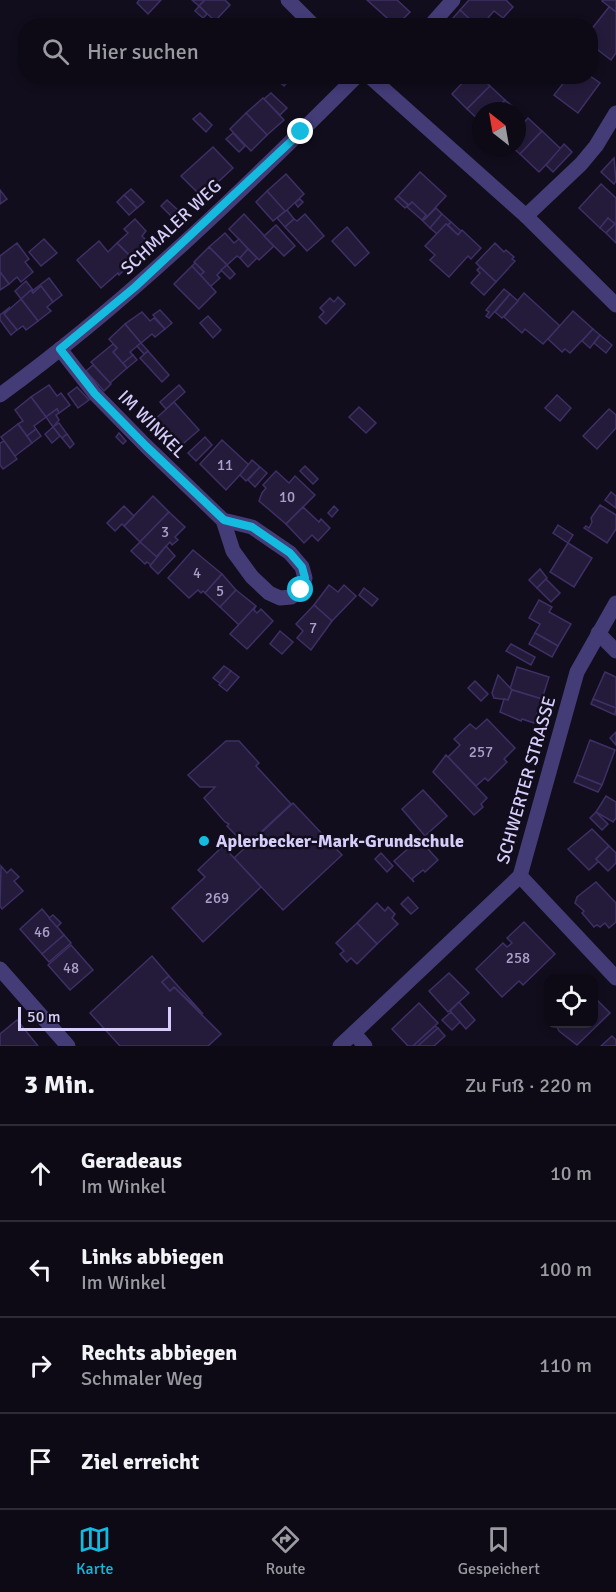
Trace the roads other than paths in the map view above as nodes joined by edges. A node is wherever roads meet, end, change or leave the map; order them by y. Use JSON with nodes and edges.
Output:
{"nodes":[{"id":1,"x":288,"y":0,"type":"edge"},
{"id":2,"x":453,"y":0,"type":"edge"},
{"id":3,"x":306,"y":18,"type":"edge"},
{"id":4,"x":437,"y":18,"type":"edge"},
{"id":5,"x":349,"y":84,"type":"edge"},
{"id":6,"x":382,"y":84,"type":"edge"},
{"id":7,"x":616,"y":113,"type":"edge"},
{"id":8,"x":526,"y":216,"type":"junction"},
{"id":9,"x":616,"y":305,"type":"edge"},
{"id":10,"x":60,"y":349,"type":"junction"},
{"id":11,"x":0,"y":395,"type":"edge"},
{"id":12,"x":224,"y":520,"type":"junction"},
{"id":13,"x":616,"y":603,"type":"edge"},
{"id":14,"x":598,"y":633,"type":"junction"},
{"id":15,"x":616,"y":651,"type":"edge"},
{"id":16,"x":520,"y":876,"type":"junction"},
{"id":17,"x":0,"y":969,"type":"edge"},
{"id":18,"x":616,"y":978,"type":"edge"},
{"id":19,"x":354,"y":1033,"type":"junction"},
{"id":20,"x":68,"y":1046,"type":"edge"},
{"id":21,"x":340,"y":1046,"type":"edge"},
{"id":22,"x":366,"y":1046,"type":"edge"}],
"edges":[{"from":1,"to":3,"type":"street"},
{"from":2,"to":4,"type":"street"},
{"from":5,"to":10,"type":"street","name":"SCHMALER WEG"},
{"from":6,"to":8,"type":"street"},
{"from":7,"to":8,"type":"street"},
{"from":8,"to":9,"type":"street"},
{"from":10,"to":11,"type":"street","name":"SCHMALER WEG"},
{"from":10,"to":12,"type":"street","name":"IM WINKEL"},
{"from":12,"to":12,"type":"street","name":"IM WINKEL"},
{"from":13,"to":14,"type":"street","name":"SCHWERTER STRASSE"},
{"from":14,"to":15,"type":"street"},
{"from":14,"to":16,"type":"street","name":"SCHWERTER STRASSE"},
{"from":16,"to":18,"type":"street"},
{"from":16,"to":19,"type":"street","name":"SCHWERTER STRASSE"},
{"from":17,"to":20,"type":"street"},
{"from":19,"to":21,"type":"street","name":"SCHWERTER STRASSE"},
{"from":19,"to":22,"type":"street"}]}
